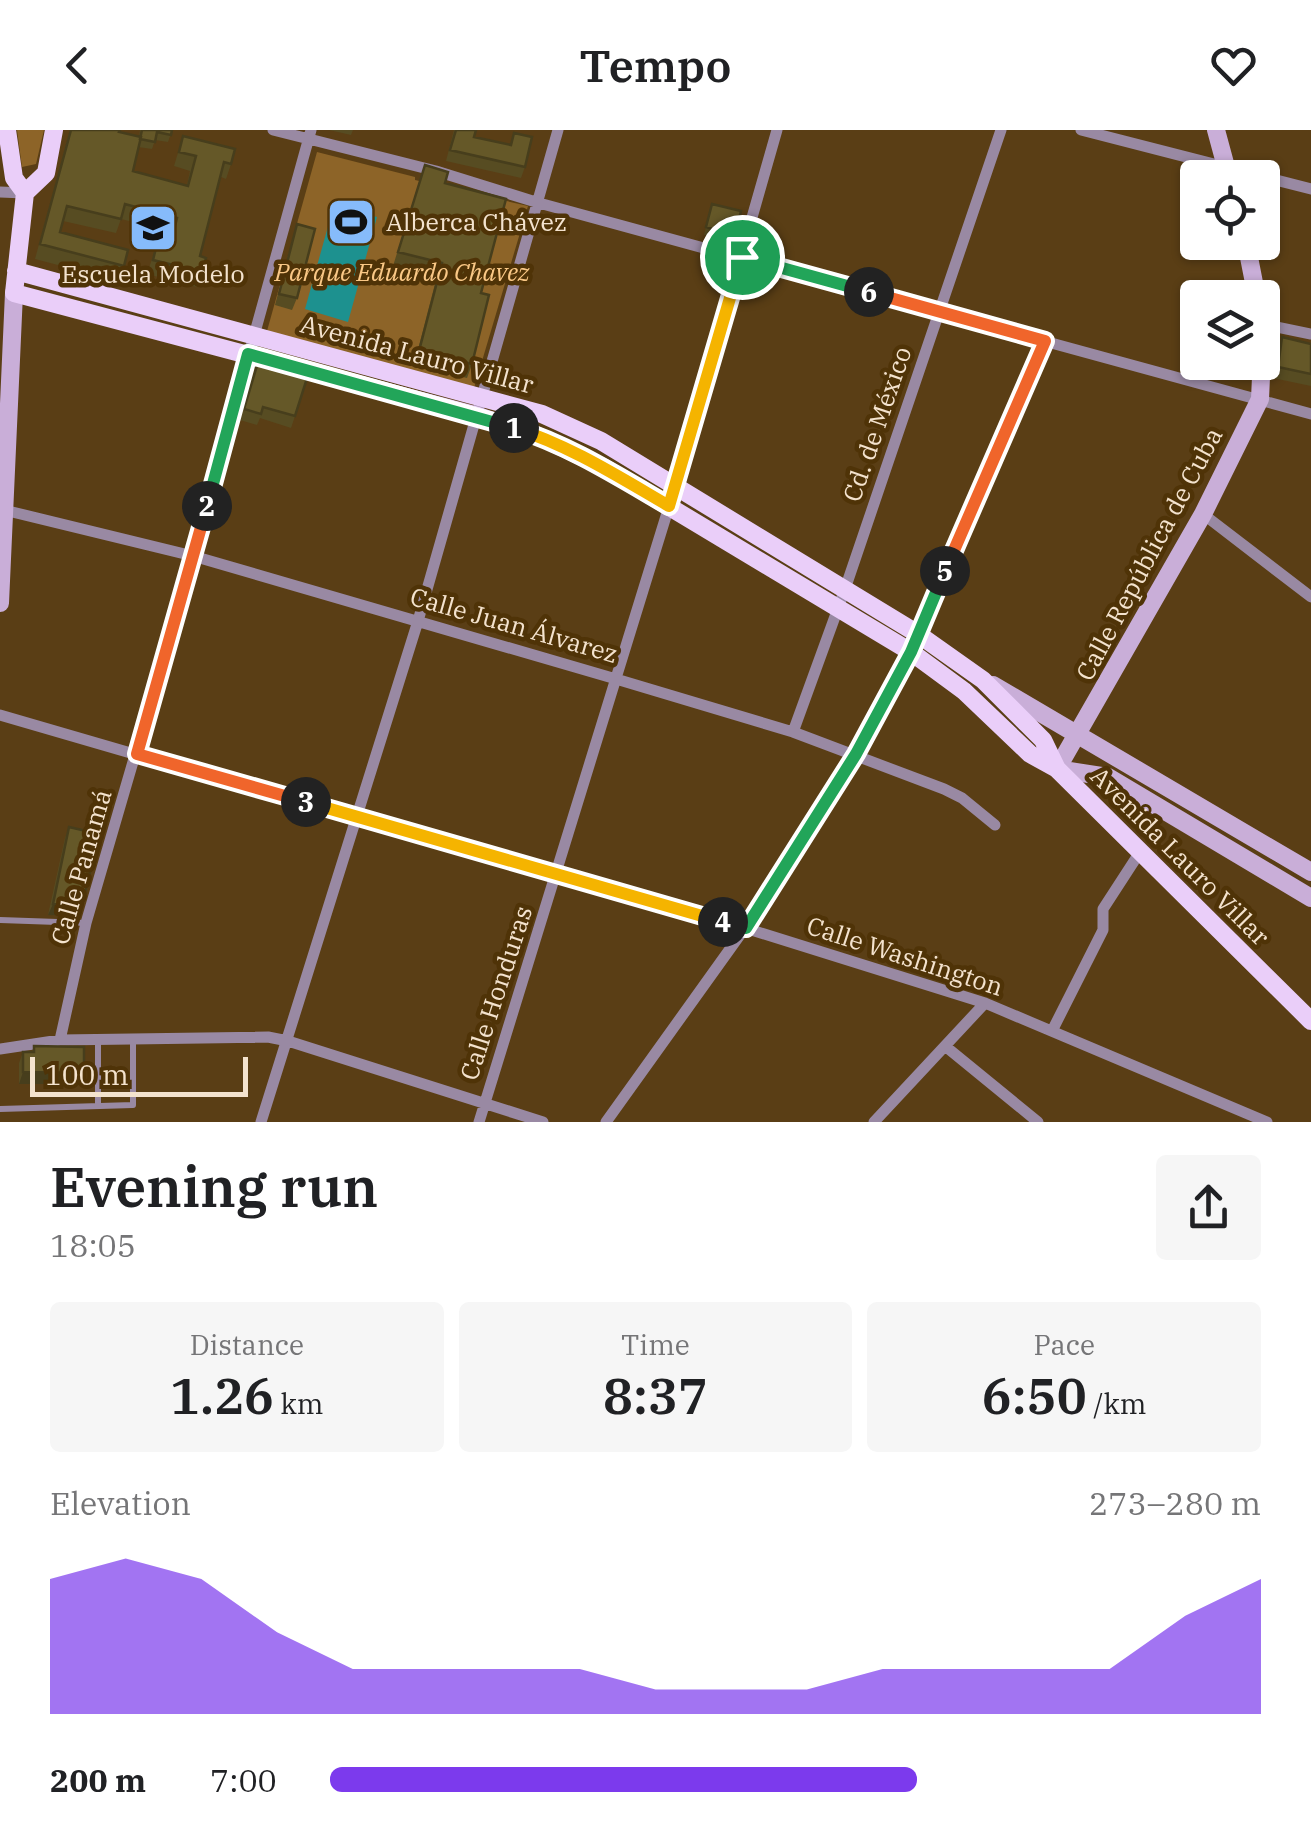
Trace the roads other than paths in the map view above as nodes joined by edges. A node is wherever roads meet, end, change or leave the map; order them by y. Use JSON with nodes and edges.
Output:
{"nodes":[{"id":1,"x":7,"y":130,"type":"edge"},
{"id":2,"x":54,"y":130,"type":"edge"},
{"id":3,"x":274,"y":130,"type":"edge"},
{"id":4,"x":558,"y":130,"type":"edge"},
{"id":5,"x":777,"y":130,"type":"edge"},
{"id":6,"x":1001,"y":130,"type":"edge"},
{"id":7,"x":1081,"y":130,"type":"edge"},
{"id":8,"x":1216,"y":130,"type":"edge"},
{"id":9,"x":309,"y":135,"type":"edge"},
{"id":10,"x":1183,"y":160,"type":"edge"},
{"id":11,"x":1224,"y":160,"type":"edge"},
{"id":12,"x":1280,"y":183,"type":"edge"},
{"id":13,"x":1311,"y":189,"type":"edge"},
{"id":14,"x":0,"y":192,"type":"edge"},
{"id":15,"x":24,"y":193,"type":"junction"},
{"id":16,"x":538,"y":203,"type":"junction"},
{"id":17,"x":742,"y":257,"type":"junction"},
{"id":18,"x":16,"y":271,"type":"junction"},
{"id":19,"x":14,"y":293,"type":"junction"},
{"id":20,"x":939,"y":312,"type":"junction"},
{"id":21,"x":1280,"y":328,"type":"edge"},
{"id":22,"x":1311,"y":334,"type":"edge"},
{"id":23,"x":254,"y":335,"type":"junction"},
{"id":24,"x":1045,"y":341,"type":"junction"},
{"id":25,"x":248,"y":354,"type":"junction"},
{"id":26,"x":1261,"y":380,"type":"edge"},
{"id":27,"x":1260,"y":399,"type":"junction"},
{"id":28,"x":480,"y":407,"type":"junction"},
{"id":29,"x":4,"y":412,"type":"edge"},
{"id":30,"x":1311,"y":414,"type":"edge"},
{"id":31,"x":675,"y":487,"type":"junction"},
{"id":32,"x":669,"y":506,"type":"junction"},
{"id":33,"x":4,"y":510,"type":"junction"},
{"id":34,"x":1203,"y":514,"type":"junction"},
{"id":35,"x":193,"y":556,"type":"junction"},
{"id":36,"x":845,"y":588,"type":"junction"},
{"id":37,"x":1311,"y":597,"type":"edge"},
{"id":38,"x":0,"y":602,"type":"edge"},
{"id":39,"x":836,"y":608,"type":"junction"},
{"id":40,"x":418,"y":620,"type":"junction"},
{"id":41,"x":915,"y":644,"type":"junction"},
{"id":42,"x":616,"y":679,"type":"junction"},
{"id":43,"x":983,"y":680,"type":"junction"},
{"id":44,"x":0,"y":714,"type":"edge"},
{"id":45,"x":792,"y":732,"type":"junction"},
{"id":46,"x":1079,"y":734,"type":"junction"},
{"id":47,"x":137,"y":754,"type":"junction"},
{"id":48,"x":856,"y":754,"type":"junction"},
{"id":49,"x":1057,"y":769,"type":"junction"},
{"id":50,"x":357,"y":816,"type":"junction"},
{"id":51,"x":995,"y":825,"type":"dead end"},
{"id":52,"x":1246,"y":832,"type":"junction"},
{"id":53,"x":1140,"y":852,"type":"junction"},
{"id":54,"x":1233,"y":852,"type":"junction"},
{"id":55,"x":1311,"y":872,"type":"edge"},
{"id":56,"x":557,"y":876,"type":"junction"},
{"id":57,"x":1311,"y":898,"type":"edge"},
{"id":58,"x":0,"y":920,"type":"edge"},
{"id":59,"x":86,"y":923,"type":"junction"},
{"id":60,"x":746,"y":928,"type":"junction"},
{"id":61,"x":985,"y":1003,"type":"junction"},
{"id":62,"x":1311,"y":1021,"type":"edge"},
{"id":63,"x":1052,"y":1031,"type":"junction"},
{"id":64,"x":98,"y":1039,"type":"junction"},
{"id":65,"x":133,"y":1039,"type":"junction"},
{"id":66,"x":60,"y":1040,"type":"junction"},
{"id":67,"x":288,"y":1041,"type":"junction"},
{"id":68,"x":945,"y":1046,"type":"junction"},
{"id":69,"x":0,"y":1049,"type":"edge"},
{"id":70,"x":485,"y":1104,"type":"junction"},
{"id":71,"x":98,"y":1105,"type":"junction"},
{"id":72,"x":0,"y":1109,"type":"edge"},
{"id":73,"x":1259,"y":1120,"type":"edge"},
{"id":74,"x":262,"y":1122,"type":"edge"},
{"id":75,"x":479,"y":1122,"type":"edge"},
{"id":76,"x":544,"y":1122,"type":"edge"},
{"id":77,"x":606,"y":1122,"type":"edge"},
{"id":78,"x":874,"y":1122,"type":"edge"},
{"id":79,"x":1038,"y":1122,"type":"edge"}],
"edges":[{"from":1,"to":15,"type":"main road"},
{"from":2,"to":15,"type":"main road"},
{"from":3,"to":9,"type":"street"},
{"from":4,"to":16,"type":"street"},
{"from":5,"to":17,"type":"street","name":"Calle Honduras"},
{"from":6,"to":20,"type":"street","name":"Cd. de México"},
{"from":7,"to":10,"type":"street"},
{"from":8,"to":11,"type":"main road"},
{"from":9,"to":16,"type":"street"},
{"from":9,"to":23,"type":"street","name":"Calle Panamá"},
{"from":12,"to":13,"type":"street"},
{"from":14,"to":15,"type":"street"},
{"from":15,"to":18,"type":"main road"},
{"from":16,"to":17,"type":"street"},
{"from":16,"to":28,"type":"street"},
{"from":17,"to":20,"type":"street"},
{"from":17,"to":31,"type":"street","name":"Calle Honduras"},
{"from":18,"to":19,"type":"main road"},
{"from":18,"to":23,"type":"main road","name":"Avenida Lauro Villar"},
{"from":19,"to":25,"type":"main road","name":"Avenida Lauro Villar"},
{"from":19,"to":29,"type":"main road"},
{"from":20,"to":24,"type":"street"},
{"from":20,"to":36,"type":"street","name":"Cd. de México"},
{"from":21,"to":22,"type":"street"},
{"from":23,"to":25,"type":"street","name":"Calle Panamá"},
{"from":23,"to":28,"type":"main road","name":"Avenida Lauro Villar"},
{"from":24,"to":27,"type":"street"},
{"from":24,"to":41,"type":"street"},
{"from":25,"to":28,"type":"main road","name":"Avenida Lauro Villar"},
{"from":25,"to":35,"type":"street","name":"Calle Panamá"},
{"from":26,"to":27,"type":"main road","name":"Calle República de Cuba"},
{"from":27,"to":30,"type":"street"},
{"from":27,"to":34,"type":"main road","name":"Calle República de Cuba"},
{"from":28,"to":31,"type":"main road","name":"Avenida Lauro Villar"},
{"from":28,"to":32,"type":"main road","name":"Avenida Lauro Villar"},
{"from":28,"to":40,"type":"street"},
{"from":29,"to":33,"type":"main road"},
{"from":31,"to":32,"type":"street","name":"Calle Honduras"},
{"from":31,"to":36,"type":"main road","name":"Avenida Lauro Villar"},
{"from":32,"to":39,"type":"main road","name":"Avenida Lauro Villar"},
{"from":32,"to":42,"type":"street","name":"Calle Honduras"},
{"from":33,"to":35,"type":"street","name":"Calle Juan Álvarez"},
{"from":33,"to":38,"type":"main road"},
{"from":34,"to":37,"type":"street"},
{"from":34,"to":46,"type":"main road","name":"Calle República de Cuba"},
{"from":35,"to":40,"type":"street","name":"Calle Juan Álvarez"},
{"from":35,"to":47,"type":"street","name":"Calle Panamá"},
{"from":36,"to":39,"type":"street","name":"Cd. de México"},
{"from":36,"to":41,"type":"main road","name":"Avenida Lauro Villar"},
{"from":39,"to":41,"type":"main road","name":"Avenida Lauro Villar"},
{"from":39,"to":45,"type":"street","name":"Cd. de México"},
{"from":40,"to":42,"type":"street","name":"Calle Juan Álvarez"},
{"from":40,"to":50,"type":"street"},
{"from":41,"to":43,"type":"main road","name":"Avenida Lauro Villar"},
{"from":41,"to":48,"type":"street"},
{"from":41,"to":49,"type":"main road","name":"Avenida Lauro Villar"},
{"from":42,"to":45,"type":"street","name":"Calle Juan Álvarez"},
{"from":42,"to":56,"type":"street","name":"Calle Honduras"},
{"from":43,"to":46,"type":"main road"},
{"from":43,"to":49,"type":"main road","name":"Avenida Lauro Villar"},
{"from":44,"to":47,"type":"street","name":"Calle Washington"},
{"from":45,"to":48,"type":"street","name":"Calle Juan Álvarez"},
{"from":46,"to":49,"type":"main road","name":"Calle República de Cuba"},
{"from":46,"to":52,"type":"main road"},
{"from":47,"to":50,"type":"street","name":"Calle Washington"},
{"from":47,"to":59,"type":"street","name":"Calle Panamá"},
{"from":48,"to":51,"type":"street","name":"Calle Juan Álvarez"},
{"from":48,"to":60,"type":"street"},
{"from":49,"to":53,"type":"main road","name":"Avenida Lauro Villar"},
{"from":49,"to":54,"type":"main road"},
{"from":50,"to":56,"type":"street","name":"Calle Washington"},
{"from":50,"to":67,"type":"street"},
{"from":52,"to":54,"type":"main road"},
{"from":52,"to":55,"type":"main road"},
{"from":53,"to":62,"type":"main road","name":"Avenida Lauro Villar"},
{"from":53,"to":63,"type":"street"},
{"from":54,"to":57,"type":"main road"},
{"from":56,"to":60,"type":"street","name":"Calle Washington"},
{"from":56,"to":70,"type":"street","name":"Calle Honduras"},
{"from":58,"to":59,"type":"lane"},
{"from":59,"to":66,"type":"street","name":"Calle Panamá"},
{"from":60,"to":61,"type":"street","name":"Calle Washington"},
{"from":60,"to":77,"type":"street"},
{"from":61,"to":63,"type":"street","name":"Calle Washington"},
{"from":61,"to":68,"type":"street"},
{"from":63,"to":73,"type":"street","name":"Calle Washington"},
{"from":64,"to":65,"type":"street"},
{"from":64,"to":66,"type":"street"},
{"from":64,"to":71,"type":"lane"},
{"from":65,"to":67,"type":"street"},
{"from":65,"to":71,"type":"lane"},
{"from":66,"to":69,"type":"street"},
{"from":67,"to":70,"type":"street"},
{"from":67,"to":74,"type":"street"},
{"from":68,"to":78,"type":"street"},
{"from":68,"to":79,"type":"street"},
{"from":70,"to":75,"type":"street","name":"Calle Honduras"},
{"from":70,"to":76,"type":"street"},
{"from":71,"to":72,"type":"lane"}]}
